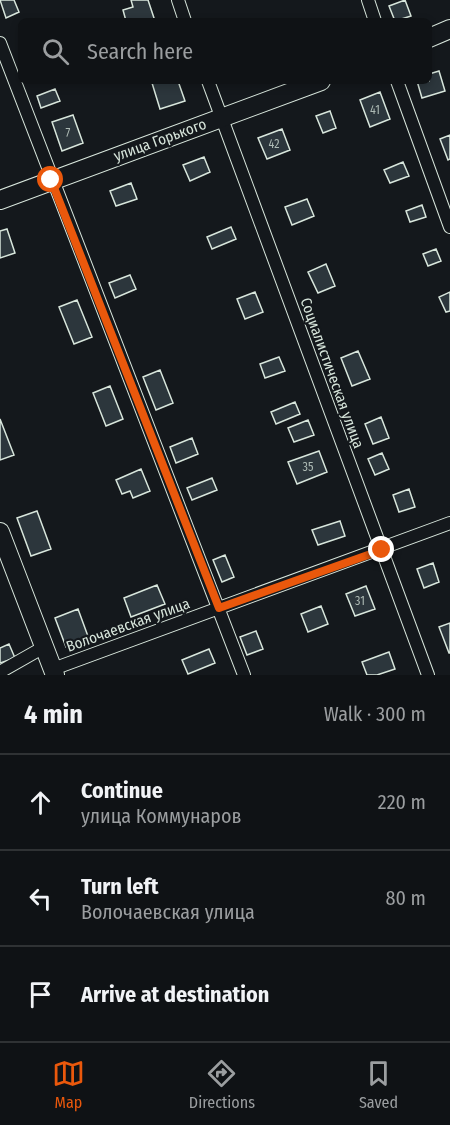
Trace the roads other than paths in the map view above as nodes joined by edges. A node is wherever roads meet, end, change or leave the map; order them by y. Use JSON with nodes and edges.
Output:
{"nodes":[{"id":1,"x":178,"y":0,"type":"edge"},
{"id":2,"x":368,"y":0,"type":"edge"},
{"id":3,"x":184,"y":18,"type":"edge"},
{"id":4,"x":374,"y":18,"type":"edge"},
{"id":5,"x":450,"y":29,"type":"edge"},
{"id":6,"x":432,"y":37,"type":"edge"},
{"id":7,"x":0,"y":43,"type":"edge"},
{"id":8,"x":209,"y":84,"type":"edge"},
{"id":9,"x":313,"y":84,"type":"edge"},
{"id":10,"x":398,"y":84,"type":"edge"},
{"id":11,"x":221,"y":118,"type":"junction"},
{"id":12,"x":51,"y":180,"type":"junction"},
{"id":13,"x":0,"y":200,"type":"edge"},
{"id":14,"x":450,"y":227,"type":"edge"},
{"id":15,"x":450,"y":524,"type":"edge"},
{"id":16,"x":0,"y":532,"type":"edge"},
{"id":17,"x":382,"y":550,"type":"junction"},
{"id":18,"x":219,"y":608,"type":"junction"},
{"id":19,"x":44,"y":647,"type":"junction"},
{"id":20,"x":0,"y":672,"type":"edge"},
{"id":21,"x":54,"y":672,"type":"edge"},
{"id":22,"x":244,"y":675,"type":"edge"},
{"id":23,"x":428,"y":675,"type":"edge"}],
"edges":[{"from":1,"to":3,"type":"street"},
{"from":2,"to":4,"type":"street"},
{"from":5,"to":6,"type":"street"},
{"from":7,"to":12,"type":"street"},
{"from":8,"to":11,"type":"street","name":"Социалистическая улица"},
{"from":9,"to":11,"type":"street","name":"улица Горького"},
{"from":10,"to":14,"type":"street"},
{"from":11,"to":12,"type":"street","name":"улица Горького"},
{"from":11,"to":17,"type":"street","name":"Социалистическая улица"},
{"from":12,"to":13,"type":"street","name":"улица Горького"},
{"from":12,"to":18,"type":"street"},
{"from":15,"to":17,"type":"street","name":"Волочаевская улица"},
{"from":16,"to":19,"type":"street"},
{"from":17,"to":18,"type":"street","name":"Волочаевская улица"},
{"from":17,"to":23,"type":"street","name":"Социалистическая улица"},
{"from":18,"to":21,"type":"street","name":"Волочаевская улица"},
{"from":18,"to":22,"type":"street"},
{"from":19,"to":20,"type":"street","name":"Волочаевская улица"},
{"from":19,"to":21,"type":"street"}]}
